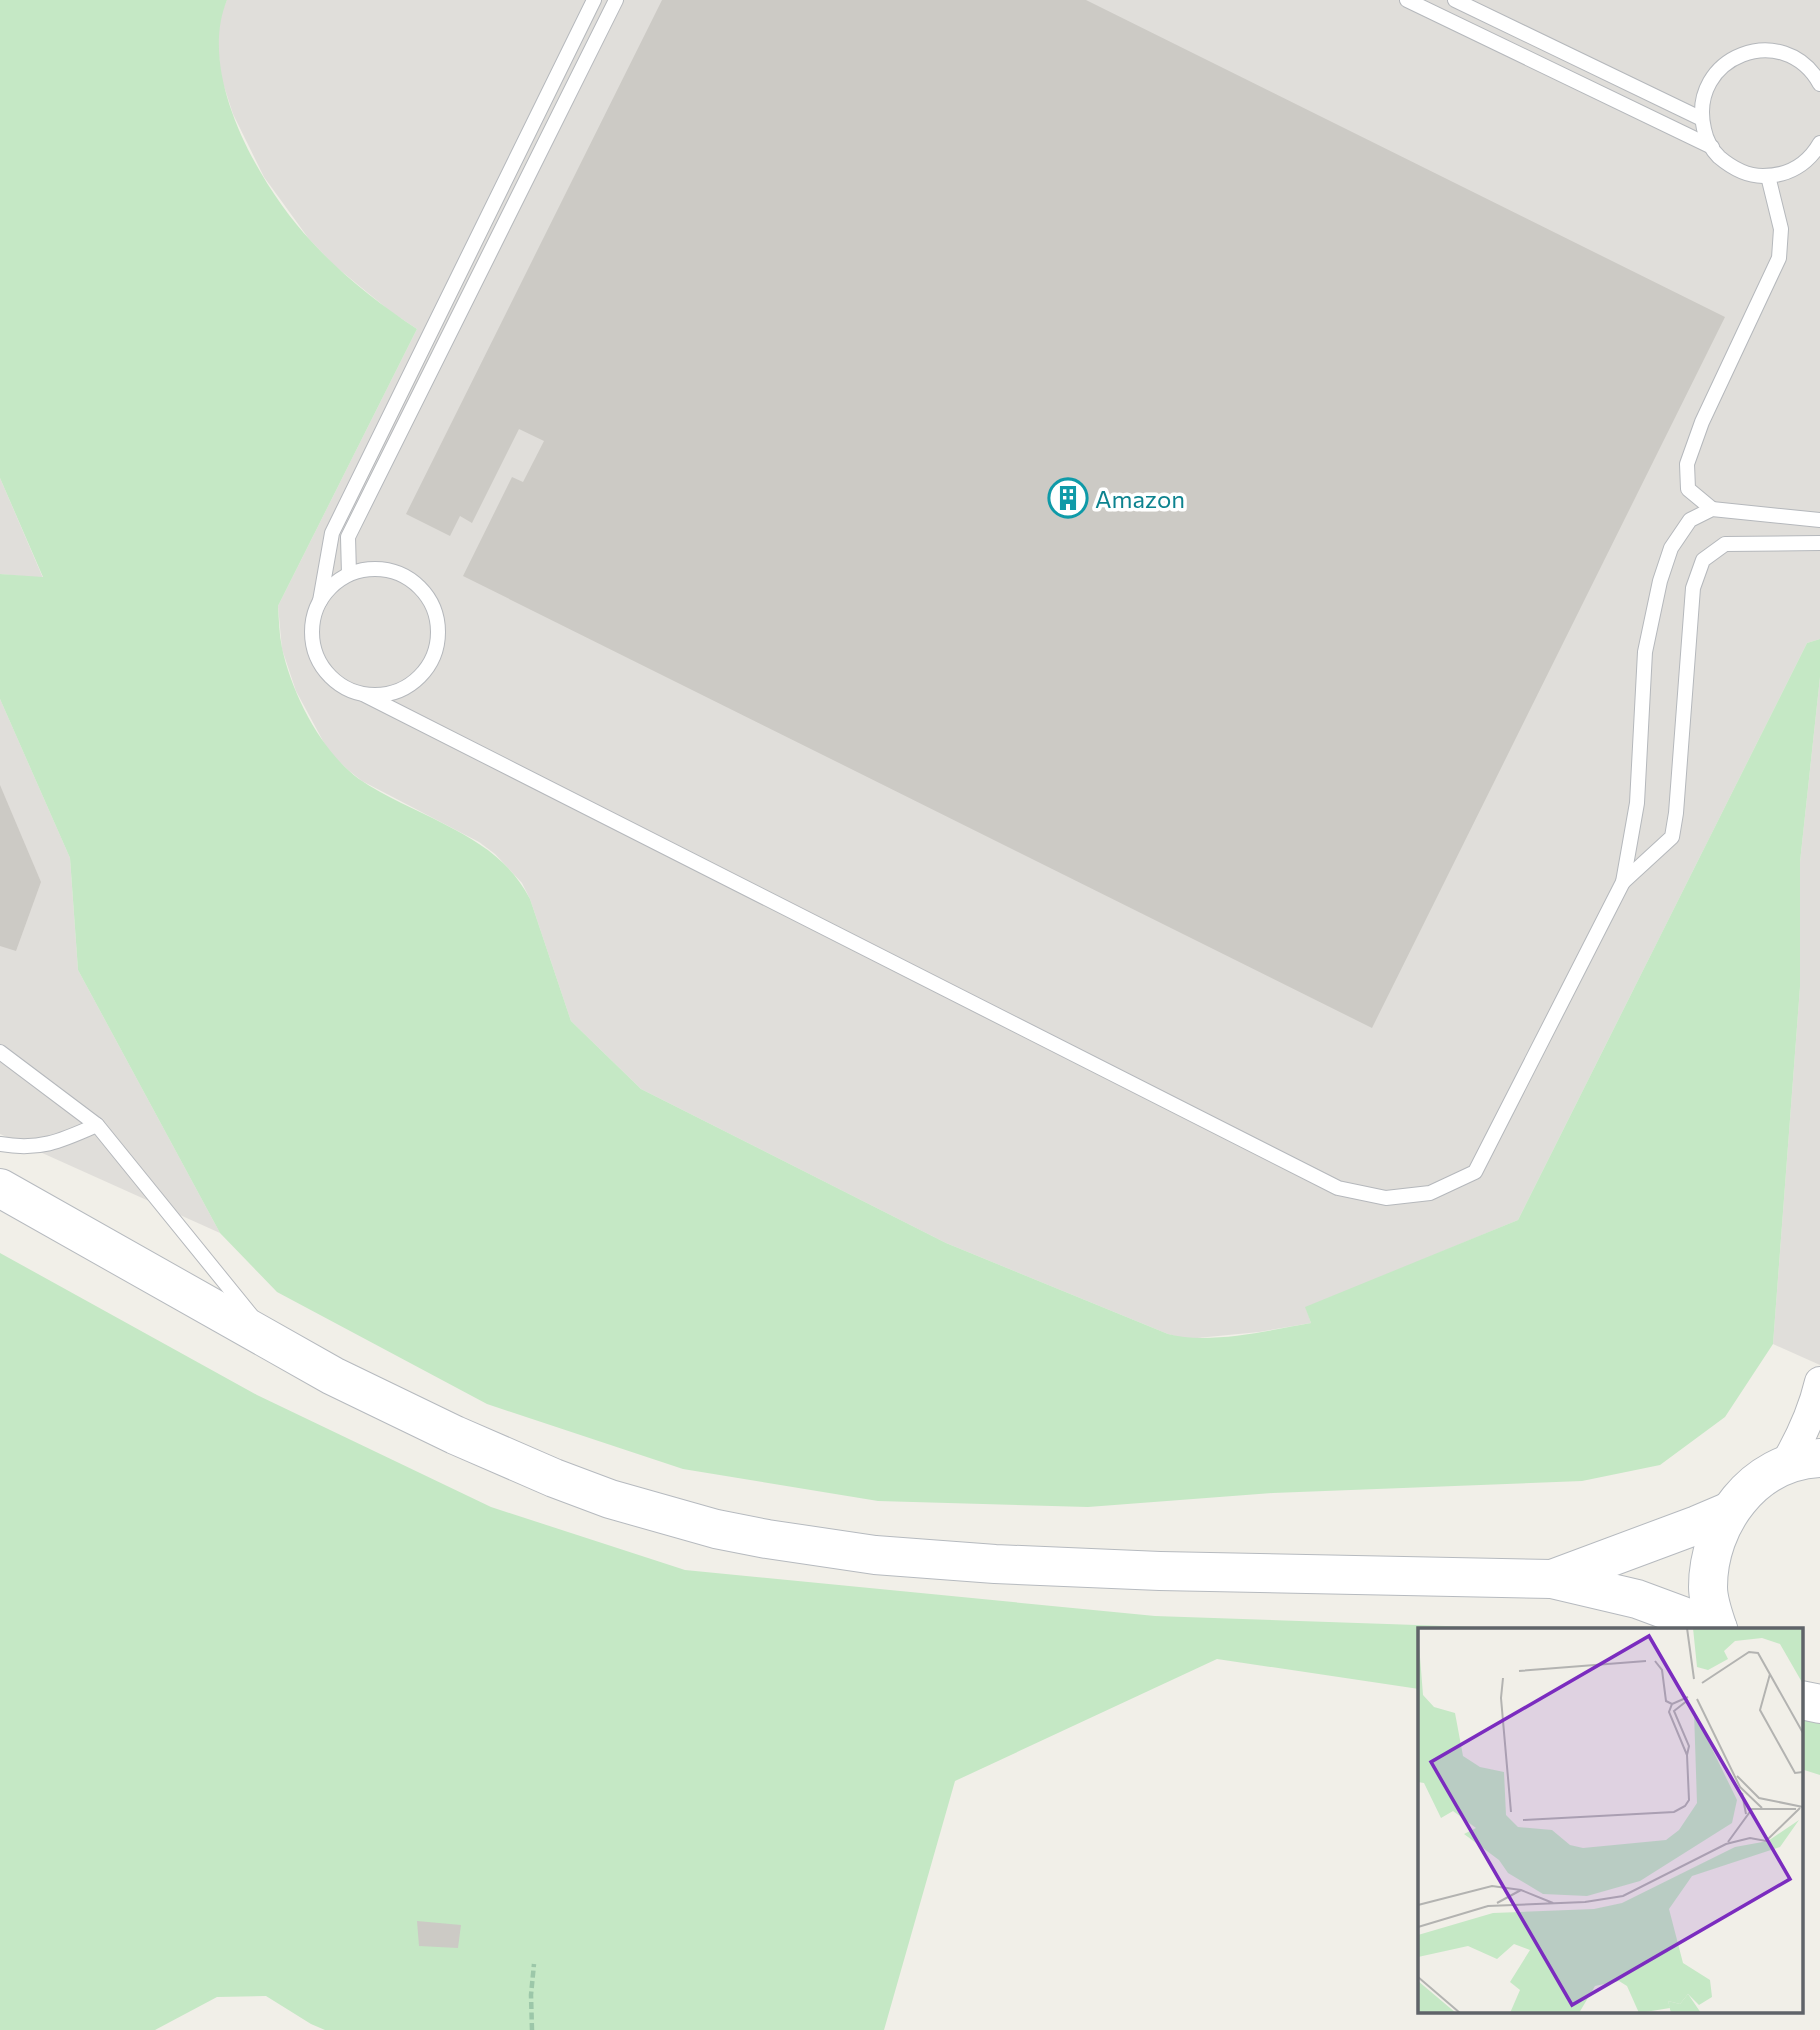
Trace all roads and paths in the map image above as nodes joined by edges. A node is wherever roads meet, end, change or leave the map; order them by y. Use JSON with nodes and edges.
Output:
{"nodes":[{"id":1,"x":594,"y":0,"type":"edge"},
{"id":2,"x":616,"y":0,"type":"edge"},
{"id":3,"x":1407,"y":0,"type":"edge"},
{"id":4,"x":1455,"y":0,"type":"edge"},
{"id":5,"x":1820,"y":84,"type":"edge"},
{"id":6,"x":1702,"y":119,"type":"junction"},
{"id":7,"x":1820,"y":143,"type":"edge"},
{"id":8,"x":1712,"y":147,"type":"junction"},
{"id":9,"x":1768,"y":176,"type":"junction"},
{"id":10,"x":1712,"y":509,"type":"junction"},
{"id":11,"x":1820,"y":520,"type":"edge"},
{"id":12,"x":1820,"y":543,"type":"edge"},
{"id":13,"x":349,"y":574,"type":"junction"},
{"id":14,"x":320,"y":601,"type":"junction"},
{"id":15,"x":365,"y":695,"type":"junction"},
{"id":16,"x":1623,"y":883,"type":"junction"},
{"id":17,"x":0,"y":1052,"type":"edge"},
{"id":18,"x":97,"y":1125,"type":"junction"},
{"id":19,"x":0,"y":1144,"type":"edge"},
{"id":20,"x":0,"y":1188,"type":"edge"},
{"id":21,"x":271,"y":1341,"type":"junction"},
{"id":22,"x":1820,"y":1382,"type":"edge"},
{"id":23,"x":1802,"y":1462,"type":"edge"},
{"id":24,"x":1730,"y":1511,"type":"junction"},
{"id":25,"x":1552,"y":1579,"type":"junction"},
{"id":26,"x":1715,"y":1628,"type":"edge"},
{"id":27,"x":1718,"y":1628,"type":"edge"},
{"id":28,"x":1802,"y":1700,"type":"edge"},
{"id":29,"x":1820,"y":1704,"type":"edge"},
{"id":30,"x":534,"y":1964,"type":"dead end"},
{"id":31,"x":532,"y":2030,"type":"edge"}],
"edges":[{"from":1,"to":14,"type":"lane"},
{"from":2,"to":13,"type":"lane"},
{"from":3,"to":8,"type":"lane"},
{"from":4,"to":6,"type":"lane"},
{"from":5,"to":6,"type":"lane"},
{"from":6,"to":8,"type":"lane"},
{"from":7,"to":9,"type":"lane"},
{"from":8,"to":9,"type":"lane"},
{"from":9,"to":10,"type":"lane"},
{"from":10,"to":11,"type":"lane"},
{"from":10,"to":16,"type":"lane"},
{"from":12,"to":16,"type":"lane"},
{"from":13,"to":14,"type":"lane"},
{"from":13,"to":15,"type":"lane"},
{"from":14,"to":15,"type":"lane"},
{"from":15,"to":16,"type":"lane"},
{"from":17,"to":18,"type":"lane"},
{"from":18,"to":19,"type":"lane"},
{"from":18,"to":21,"type":"lane"},
{"from":20,"to":21,"type":"main road"},
{"from":21,"to":25,"type":"main road"},
{"from":22,"to":23,"type":"street"},
{"from":23,"to":24,"type":"main road"},
{"from":24,"to":25,"type":"main road"},
{"from":24,"to":27,"type":"main road"},
{"from":25,"to":26,"type":"main road"},
{"from":28,"to":29,"type":"main road"},
{"from":30,"to":31,"type":"path"}]}
